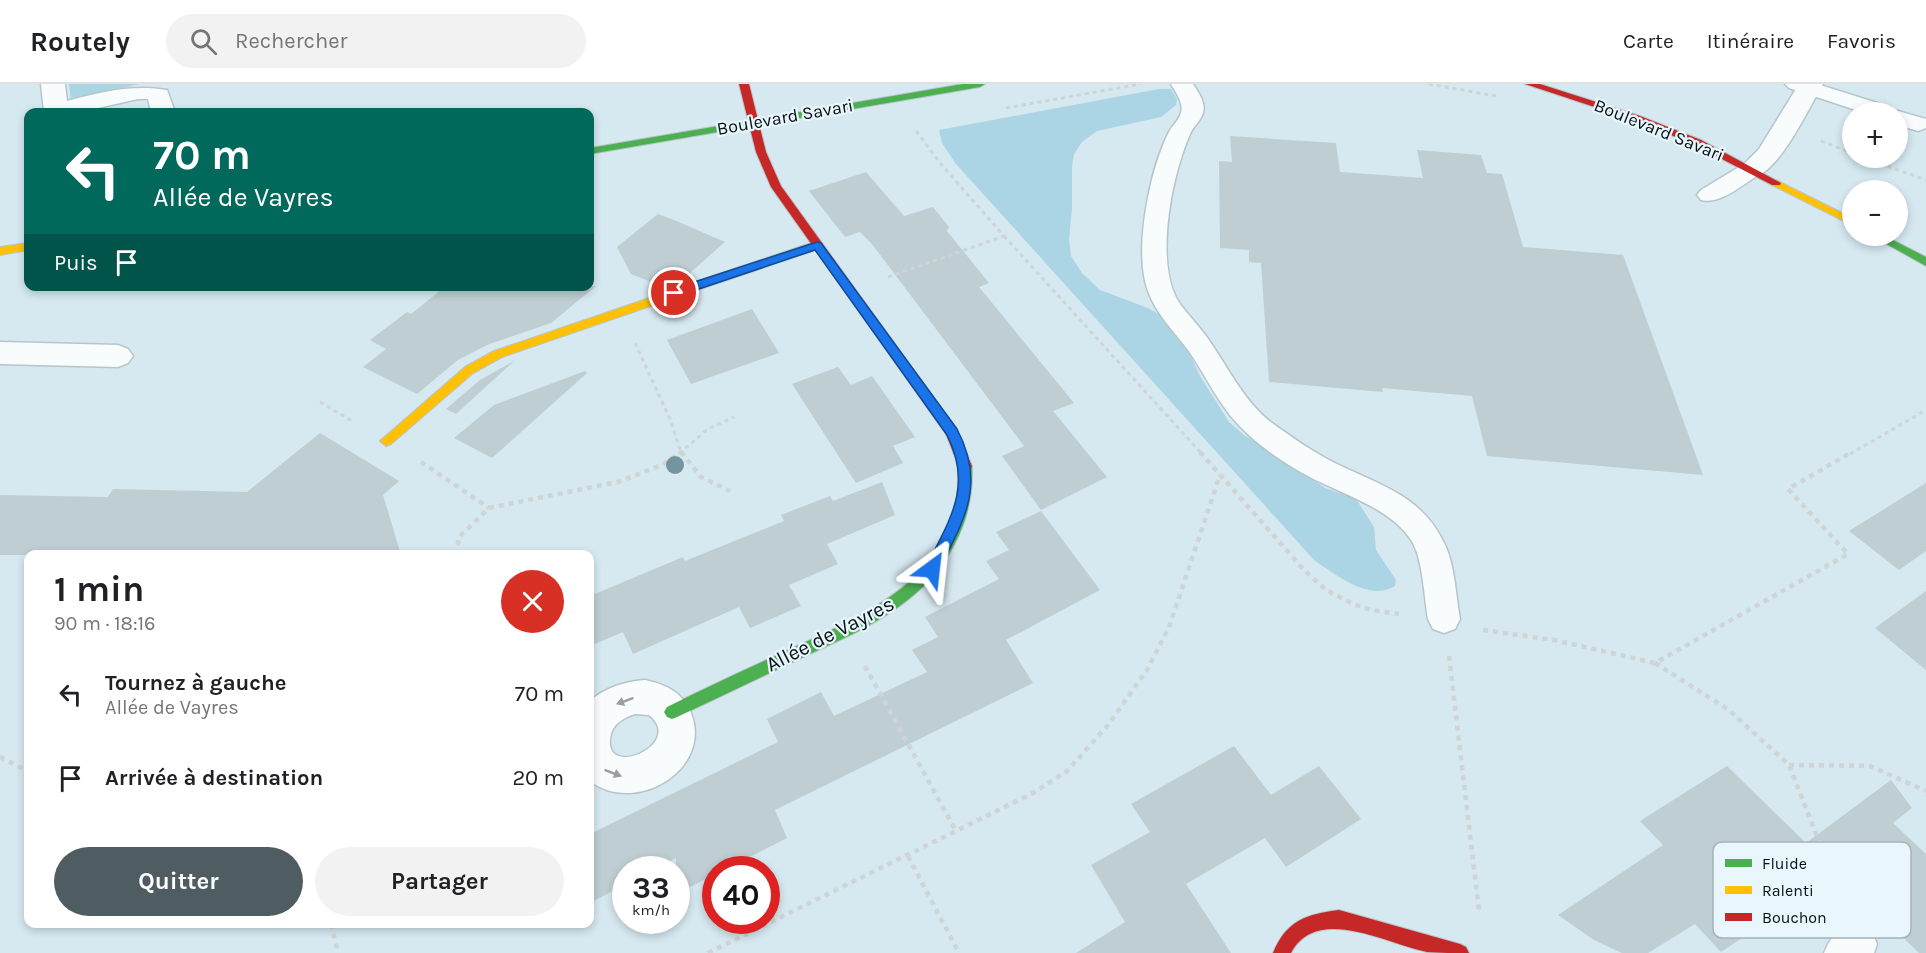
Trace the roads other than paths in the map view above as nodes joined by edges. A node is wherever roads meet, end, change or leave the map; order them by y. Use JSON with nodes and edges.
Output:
{"nodes":[{"id":1,"x":53,"y":84,"type":"edge"},
{"id":2,"x":744,"y":84,"type":"edge"},
{"id":3,"x":980,"y":84,"type":"edge"},
{"id":4,"x":1182,"y":84,"type":"edge"},
{"id":5,"x":1530,"y":84,"type":"edge"},
{"id":6,"x":1805,"y":85,"type":"edge"},
{"id":7,"x":1853,"y":102,"type":"edge"},
{"id":8,"x":56,"y":108,"type":"edge"},
{"id":9,"x":71,"y":108,"type":"edge"},
{"id":10,"x":162,"y":108,"type":"edge"},
{"id":11,"x":754,"y":123,"type":"junction"},
{"id":12,"x":594,"y":150,"type":"edge"},
{"id":13,"x":1752,"y":169,"type":"junction"},
{"id":14,"x":1709,"y":195,"type":"dead end"},
{"id":15,"x":1842,"y":217,"type":"edge"},
{"id":16,"x":817,"y":245,"type":"junction"},
{"id":17,"x":1896,"y":246,"type":"edge"},
{"id":18,"x":24,"y":248,"type":"edge"},
{"id":19,"x":0,"y":251,"type":"edge"},
{"id":20,"x":1926,"y":262,"type":"edge"},
{"id":21,"x":0,"y":353,"type":"edge"},
{"id":22,"x":118,"y":356,"type":"dead end"},
{"id":23,"x":386,"y":441,"type":"dead end"},
{"id":24,"x":1444,"y":620,"type":"road end"},
{"id":25,"x":672,"y":712,"type":"junction"},
{"id":26,"x":594,"y":727,"type":"edge"},
{"id":27,"x":594,"y":761,"type":"edge"},
{"id":28,"x":1282,"y":953,"type":"edge"},
{"id":29,"x":1460,"y":953,"type":"edge"}],
"edges":[{"from":1,"to":8,"type":"street"},
{"from":2,"to":11,"type":"street","name":"Allée de Vayres"},
{"from":3,"to":11,"type":"street","name":"Boulevard Savari"},
{"from":4,"to":24,"type":"lane"},
{"from":5,"to":13,"type":"street","name":"Boulevard Savari"},
{"from":6,"to":7,"type":"lane"},
{"from":6,"to":13,"type":"street"},
{"from":9,"to":10,"type":"street"},
{"from":11,"to":12,"type":"street","name":"Boulevard Savari"},
{"from":11,"to":16,"type":"street","name":"Allée de Vayres"},
{"from":13,"to":14,"type":"lane"},
{"from":13,"to":15,"type":"street","name":"Boulevard Savari"},
{"from":16,"to":23,"type":"street"},
{"from":16,"to":25,"type":"street","name":"Allée de Vayres"},
{"from":17,"to":20,"type":"street"},
{"from":18,"to":19,"type":"street"},
{"from":21,"to":22,"type":"street"},
{"from":25,"to":26,"type":"street","one_way":true},
{"from":27,"to":25,"type":"street","one_way":true},
{"from":28,"to":29,"type":"street"}]}
